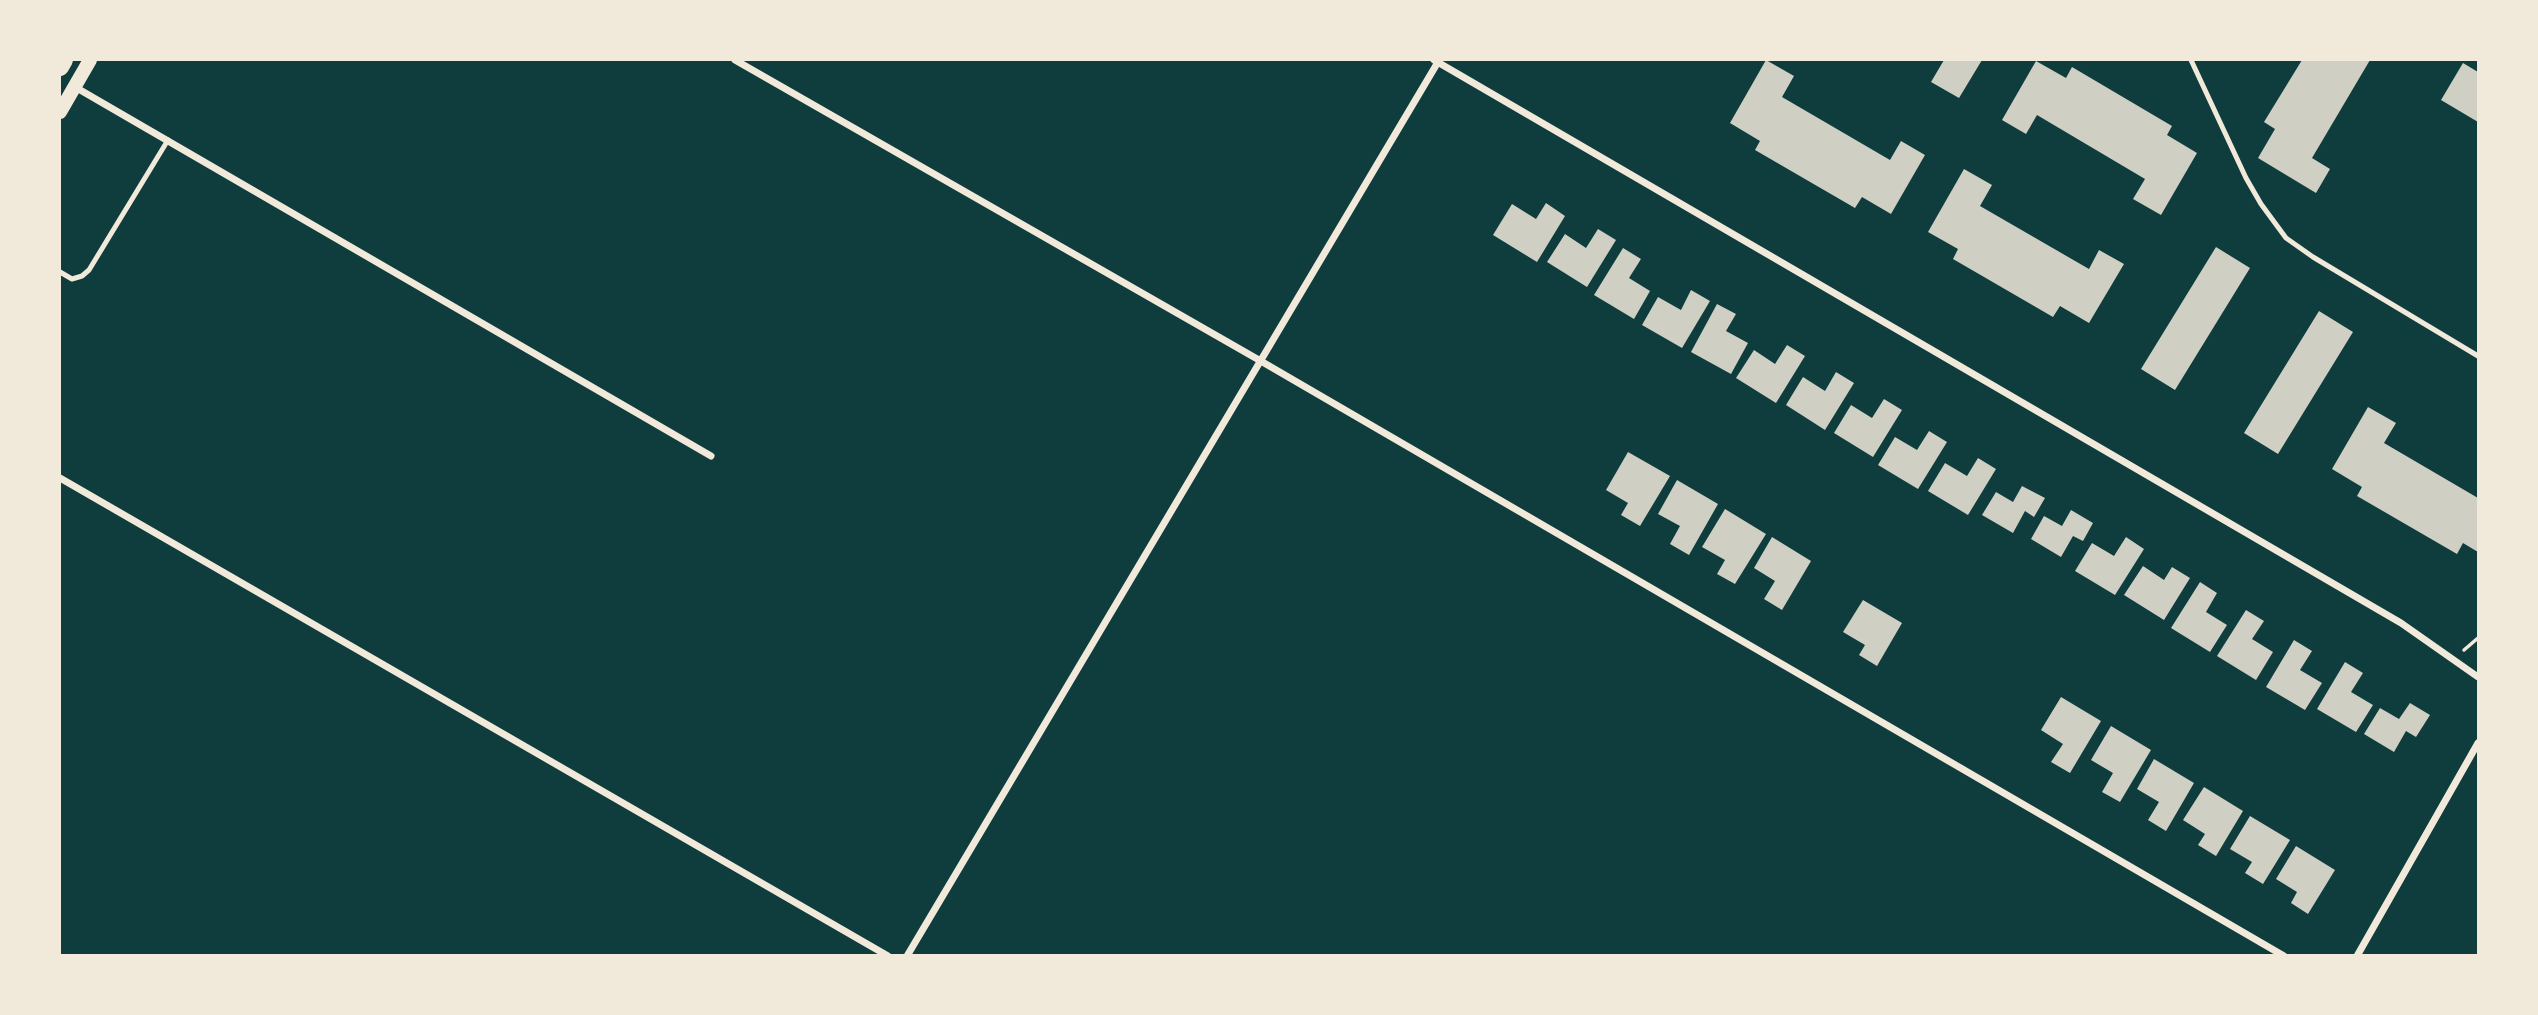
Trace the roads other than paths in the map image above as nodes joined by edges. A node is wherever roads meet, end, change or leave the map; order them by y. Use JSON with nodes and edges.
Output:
{"nodes":[{"id":1,"x":64,"y":60,"type":"edge"},
{"id":2,"x":90,"y":60,"type":"edge"},
{"id":3,"x":734,"y":60,"type":"edge"},
{"id":4,"x":2191,"y":60,"type":"edge"},
{"id":5,"x":1436,"y":61,"type":"edge"},
{"id":6,"x":60,"y":66,"type":"edge"},
{"id":7,"x":74,"y":86,"type":"junction"},
{"id":8,"x":60,"y":112,"type":"edge"},
{"id":9,"x":168,"y":141,"type":"junction"},
{"id":10,"x":60,"y":272,"type":"edge"},
{"id":11,"x":2479,"y":356,"type":"edge"},
{"id":12,"x":1259,"y":360,"type":"junction"},
{"id":13,"x":711,"y":456,"type":"dead end"},
{"id":14,"x":60,"y":478,"type":"edge"},
{"id":15,"x":2479,"y":677,"type":"edge"},
{"id":16,"x":2479,"y":743,"type":"edge"},
{"id":17,"x":888,"y":956,"type":"edge"},
{"id":18,"x":907,"y":956,"type":"edge"},
{"id":19,"x":2284,"y":956,"type":"edge"},
{"id":20,"x":2357,"y":956,"type":"edge"}],
"edges":[{"from":1,"to":6,"type":"highway"},
{"from":2,"to":7,"type":"main road"},
{"from":3,"to":12,"type":"street"},
{"from":4,"to":11,"type":"lane"},
{"from":5,"to":12,"type":"street"},
{"from":5,"to":15,"type":"street"},
{"from":7,"to":8,"type":"main road"},
{"from":7,"to":9,"type":"street"},
{"from":9,"to":10,"type":"lane"},
{"from":9,"to":13,"type":"street"},
{"from":12,"to":18,"type":"street"},
{"from":12,"to":19,"type":"street"},
{"from":14,"to":17,"type":"street"},
{"from":16,"to":20,"type":"street"}]}
